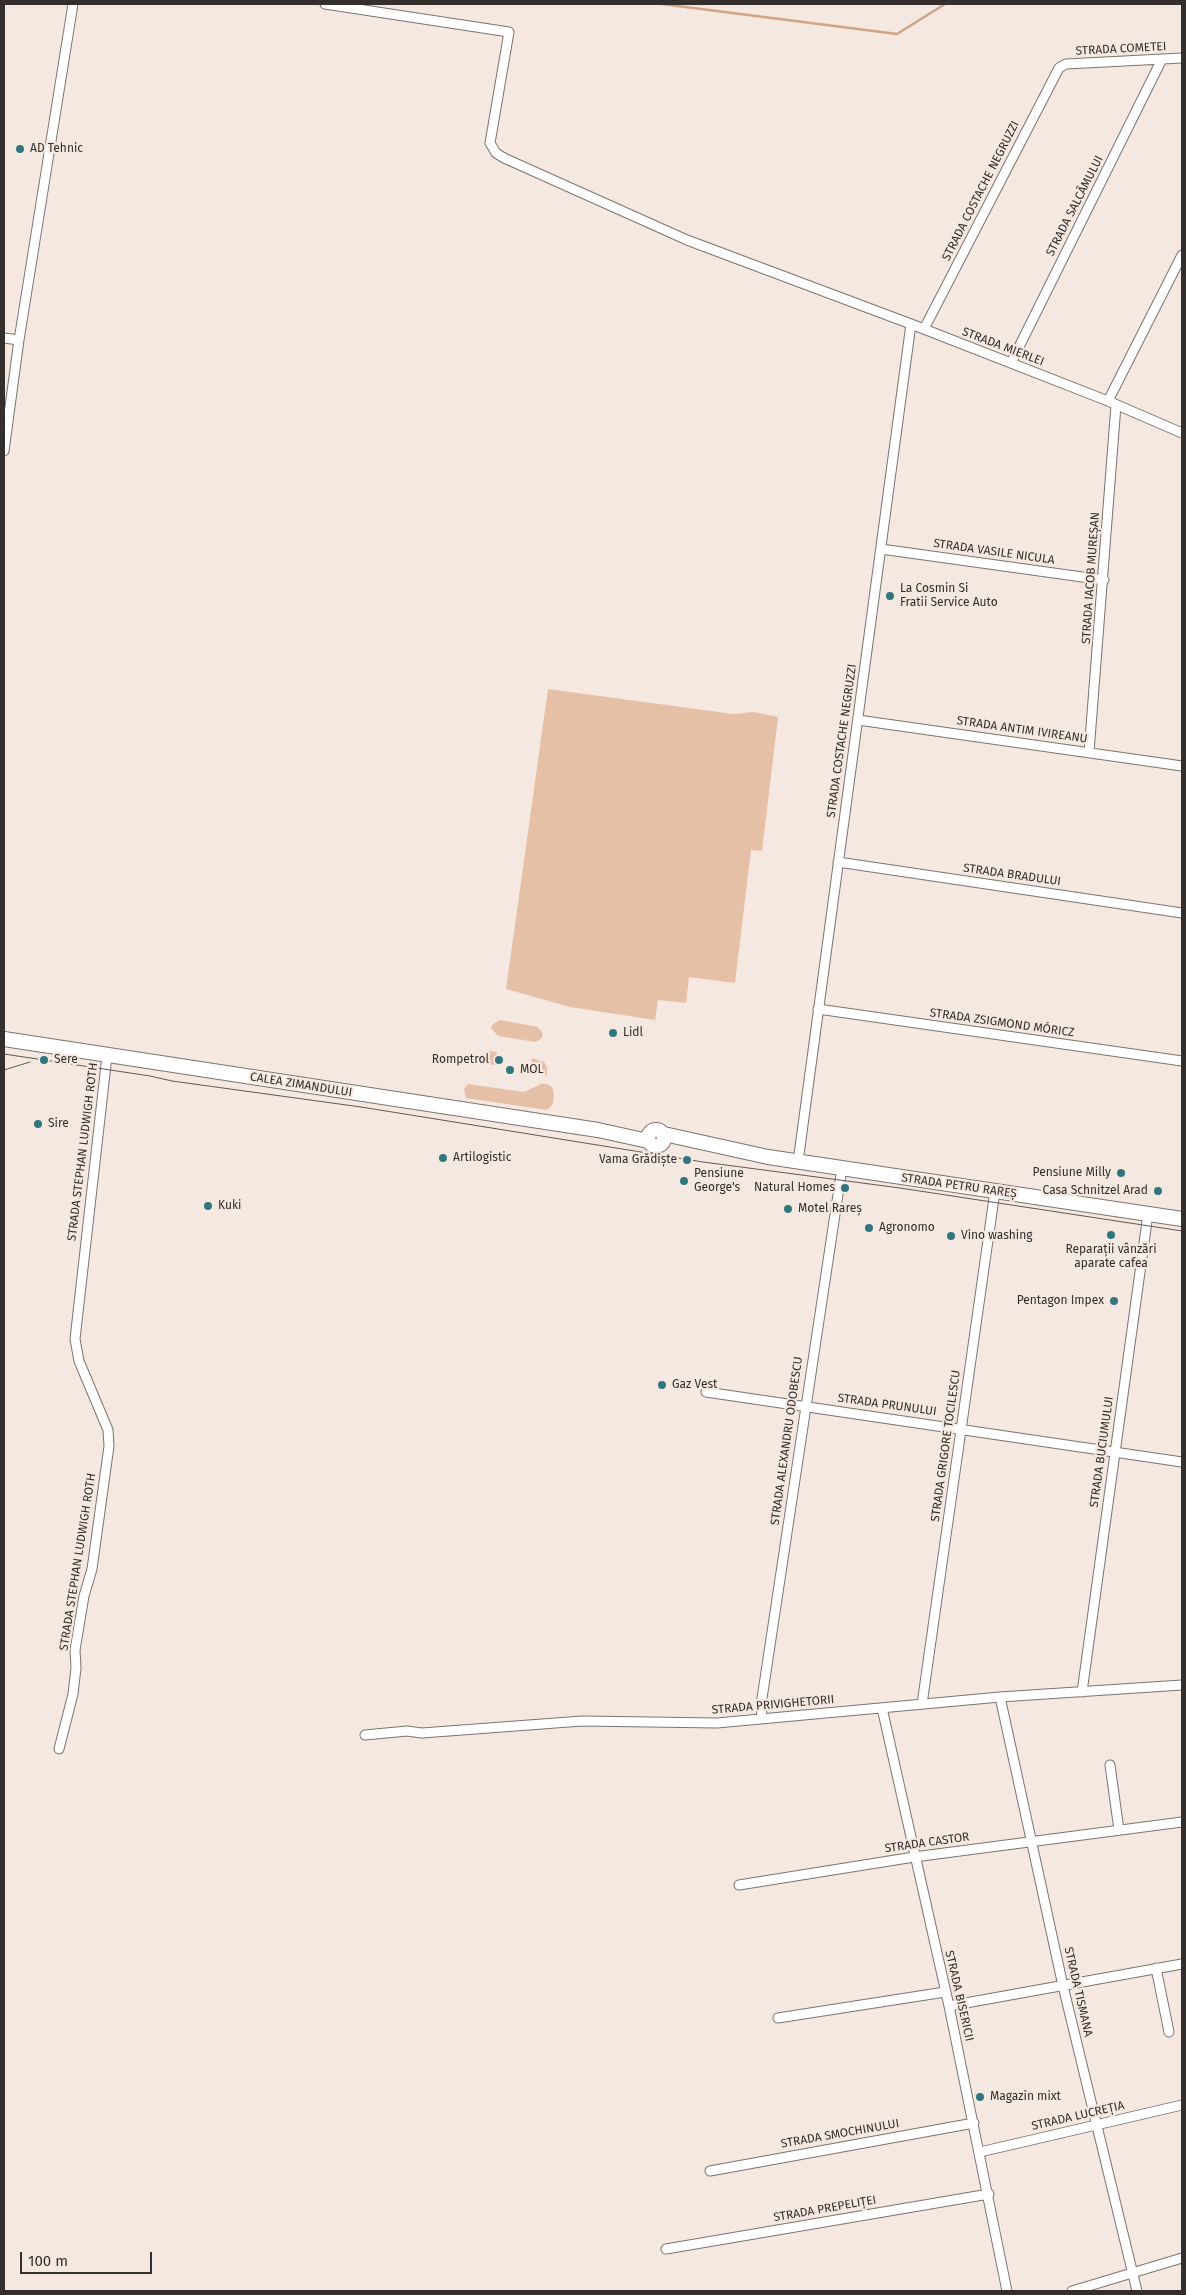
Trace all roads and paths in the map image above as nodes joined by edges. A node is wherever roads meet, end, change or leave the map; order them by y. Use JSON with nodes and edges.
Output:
{"nodes":[{"id":1,"x":73,"y":4,"type":"edge"},
{"id":2,"x":325,"y":4,"type":"edge"},
{"id":3,"x":1182,"y":58,"type":"edge"},
{"id":4,"x":1162,"y":59,"type":"junction"},
{"id":5,"x":1062,"y":65,"type":"joint"},
{"id":6,"x":1182,"y":255,"type":"edge"},
{"id":7,"x":910,"y":324,"type":"junction"},
{"id":8,"x":924,"y":329,"type":"junction"},
{"id":9,"x":4,"y":338,"type":"edge"},
{"id":10,"x":19,"y":340,"type":"junction"},
{"id":11,"x":1010,"y":363,"type":"junction"},
{"id":12,"x":1112,"y":403,"type":"junction"},
{"id":13,"x":1182,"y":432,"type":"edge"},
{"id":14,"x":4,"y":451,"type":"edge"},
{"id":15,"x":881,"y":549,"type":"junction"},
{"id":16,"x":1104,"y":580,"type":"junction"},
{"id":17,"x":858,"y":720,"type":"junction"},
{"id":18,"x":1089,"y":752,"type":"junction"},
{"id":19,"x":1182,"y":766,"type":"edge"},
{"id":20,"x":838,"y":862,"type":"junction"},
{"id":21,"x":1182,"y":913,"type":"edge"},
{"id":22,"x":818,"y":1009,"type":"junction"},
{"id":23,"x":4,"y":1039,"type":"edge"},
{"id":24,"x":107,"y":1056,"type":"junction"},
{"id":25,"x":1182,"y":1061,"type":"edge"},
{"id":26,"x":736,"y":1151,"type":"joint"},
{"id":27,"x":798,"y":1162,"type":"junction"},
{"id":28,"x":842,"y":1168,"type":"junction"},
{"id":29,"x":995,"y":1191,"type":"junction"},
{"id":30,"x":1148,"y":1214,"type":"junction"},
{"id":31,"x":1182,"y":1219,"type":"edge"},
{"id":32,"x":706,"y":1392,"type":"dead end"},
{"id":33,"x":805,"y":1406,"type":"junction"},
{"id":34,"x":960,"y":1428,"type":"junction"},
{"id":35,"x":1115,"y":1452,"type":"junction"},
{"id":36,"x":1182,"y":1462,"type":"edge"},
{"id":37,"x":1182,"y":1685,"type":"edge"},
{"id":38,"x":1082,"y":1692,"type":"junction"},
{"id":39,"x":1000,"y":1697,"type":"junction"},
{"id":40,"x":922,"y":1704,"type":"junction"},
{"id":41,"x":882,"y":1708,"type":"junction"},
{"id":42,"x":762,"y":1718,"type":"junction"},
{"id":43,"x":365,"y":1735,"type":"dead end"},
{"id":44,"x":59,"y":1749,"type":"dead end"},
{"id":45,"x":1110,"y":1765,"type":"dead end"},
{"id":46,"x":1182,"y":1822,"type":"edge"},
{"id":47,"x":1119,"y":1830,"type":"junction"},
{"id":48,"x":1030,"y":1841,"type":"junction"},
{"id":49,"x":914,"y":1857,"type":"junction"},
{"id":50,"x":738,"y":1885,"type":"dead end"},
{"id":51,"x":1182,"y":1964,"type":"edge"},
{"id":52,"x":1156,"y":1968,"type":"junction"},
{"id":53,"x":1064,"y":1986,"type":"junction"},
{"id":54,"x":945,"y":1992,"type":"junction"},
{"id":55,"x":949,"y":2006,"type":"junction"},
{"id":56,"x":778,"y":2018,"type":"dead end"},
{"id":57,"x":1169,"y":2032,"type":"dead end"},
{"id":58,"x":1182,"y":2105,"type":"edge"},
{"id":59,"x":974,"y":2123,"type":"junction"},
{"id":60,"x":1096,"y":2125,"type":"junction"},
{"id":61,"x":980,"y":2152,"type":"junction"},
{"id":62,"x":710,"y":2171,"type":"dead end"},
{"id":63,"x":989,"y":2194,"type":"junction"},
{"id":64,"x":666,"y":2249,"type":"dead end"},
{"id":65,"x":1182,"y":2258,"type":"edge"},
{"id":66,"x":1131,"y":2273,"type":"junction"},
{"id":67,"x":1007,"y":2291,"type":"edge"},
{"id":68,"x":1072,"y":2291,"type":"edge"},
{"id":69,"x":1137,"y":2291,"type":"edge"}],
"edges":[{"from":1,"to":10,"type":"street"},
{"from":2,"to":7,"type":"street","name":"STRADA MIERLEI"},
{"from":3,"to":4,"type":"street","name":"STRADA COMETEI"},
{"from":4,"to":5,"type":"street","name":"STRADA COMETEI"},
{"from":4,"to":11,"type":"street","name":"STRADA SALCÂMULUI"},
{"from":5,"to":8,"type":"street","name":"STRADA COSTACHE NEGRUZZI"},
{"from":6,"to":12,"type":"street","name":"STRADA IACOB MUREȘAN"},
{"from":7,"to":8,"type":"street","name":"STRADA MIERLEI"},
{"from":7,"to":15,"type":"street","name":"STRADA COSTACHE NEGRUZZI"},
{"from":8,"to":11,"type":"street","name":"STRADA MIERLEI"},
{"from":9,"to":10,"type":"street"},
{"from":10,"to":14,"type":"street"},
{"from":11,"to":12,"type":"street","name":"STRADA MIERLEI"},
{"from":12,"to":13,"type":"street","name":"STRADA MIERLEI"},
{"from":12,"to":16,"type":"street","name":"STRADA IACOB MUREȘAN"},
{"from":15,"to":16,"type":"street","name":"STRADA VASILE NICULA"},
{"from":15,"to":17,"type":"street","name":"STRADA COSTACHE NEGRUZZI"},
{"from":16,"to":18,"type":"street","name":"STRADA IACOB MUREȘAN"},
{"from":17,"to":18,"type":"street","name":"STRADA ANTIM IVIREANU"},
{"from":17,"to":20,"type":"street","name":"STRADA COSTACHE NEGRUZZI"},
{"from":18,"to":19,"type":"street","name":"STRADA ANTIM IVIREANU"},
{"from":20,"to":21,"type":"street","name":"STRADA BRADULUI"},
{"from":20,"to":22,"type":"street","name":"STRADA COSTACHE NEGRUZZI"},
{"from":22,"to":25,"type":"street","name":"STRADA ZSIGMOND MÓRICZ"},
{"from":22,"to":27,"type":"street","name":"STRADA COSTACHE NEGRUZZI"},
{"from":23,"to":24,"type":"main road","name":"CALEA ZIMANDULUI"},
{"from":24,"to":26,"type":"main road","name":"CALEA ZIMANDULUI"},
{"from":24,"to":44,"type":"street","name":"STRADA STEPHAN LUDWIGH ROTH"},
{"from":26,"to":27,"type":"main road","name":"STRADA PETRU RAREȘ"},
{"from":27,"to":28,"type":"main road","name":"STRADA PETRU RAREȘ"},
{"from":28,"to":29,"type":"main road","name":"STRADA PETRU RAREȘ"},
{"from":28,"to":33,"type":"street","name":"STRADA ALEXANDRU ODOBESCU"},
{"from":29,"to":30,"type":"main road","name":"STRADA PETRU RAREȘ"},
{"from":29,"to":34,"type":"street","name":"STRADA GRIGORE TOCILESCU"},
{"from":30,"to":31,"type":"main road","name":"STRADA PETRU RAREȘ"},
{"from":30,"to":35,"type":"street","name":"STRADA BUCIUMULUI"},
{"from":32,"to":33,"type":"street","name":"STRADA PRUNULUI"},
{"from":33,"to":34,"type":"street","name":"STRADA PRUNULUI"},
{"from":33,"to":42,"type":"street","name":"STRADA ALEXANDRU ODOBESCU"},
{"from":34,"to":35,"type":"street","name":"STRADA PRUNULUI"},
{"from":34,"to":40,"type":"street","name":"STRADA GRIGORE TOCILESCU"},
{"from":35,"to":36,"type":"street","name":"STRADA PRUNULUI"},
{"from":35,"to":38,"type":"street","name":"STRADA BUCIUMULUI"},
{"from":37,"to":38,"type":"street","name":"STRADA PRIVIGHETORII"},
{"from":38,"to":39,"type":"street","name":"STRADA PRIVIGHETORII"},
{"from":39,"to":40,"type":"street","name":"STRADA PRIVIGHETORII"},
{"from":39,"to":48,"type":"street","name":"STRADA TISMANA"},
{"from":40,"to":41,"type":"street","name":"STRADA PRIVIGHETORII"},
{"from":41,"to":42,"type":"street","name":"STRADA PRIVIGHETORII"},
{"from":41,"to":49,"type":"street","name":"STRADA BISERICII"},
{"from":42,"to":43,"type":"street","name":"STRADA PRIVIGHETORII"},
{"from":45,"to":47,"type":"street"},
{"from":46,"to":47,"type":"street","name":"STRADA CASTOR"},
{"from":47,"to":48,"type":"street","name":"STRADA CASTOR"},
{"from":48,"to":49,"type":"street","name":"STRADA CASTOR"},
{"from":48,"to":53,"type":"street","name":"STRADA TISMANA"},
{"from":49,"to":50,"type":"street","name":"STRADA CASTOR"},
{"from":49,"to":54,"type":"street","name":"STRADA BISERICII"},
{"from":51,"to":52,"type":"street"},
{"from":52,"to":53,"type":"street"},
{"from":52,"to":57,"type":"street"},
{"from":53,"to":55,"type":"street"},
{"from":53,"to":60,"type":"street","name":"STRADA TISMANA"},
{"from":54,"to":55,"type":"street","name":"STRADA BISERICII"},
{"from":54,"to":56,"type":"street"},
{"from":55,"to":59,"type":"street","name":"STRADA BISERICII"},
{"from":58,"to":60,"type":"street","name":"STRADA LUCREȚIA"},
{"from":59,"to":61,"type":"street","name":"STRADA BISERICII"},
{"from":59,"to":62,"type":"street","name":"STRADA SMOCHINULUI"},
{"from":60,"to":61,"type":"street","name":"STRADA LUCREȚIA"},
{"from":60,"to":66,"type":"street","name":"STRADA TISMANA"},
{"from":61,"to":63,"type":"street","name":"STRADA BISERICII"},
{"from":63,"to":64,"type":"street","name":"STRADA PREPELIȚEI"},
{"from":63,"to":67,"type":"street","name":"STRADA BISERICII"},
{"from":65,"to":66,"type":"street"},
{"from":66,"to":68,"type":"street"},
{"from":66,"to":69,"type":"street","name":"STRADA TISMANA"}]}
